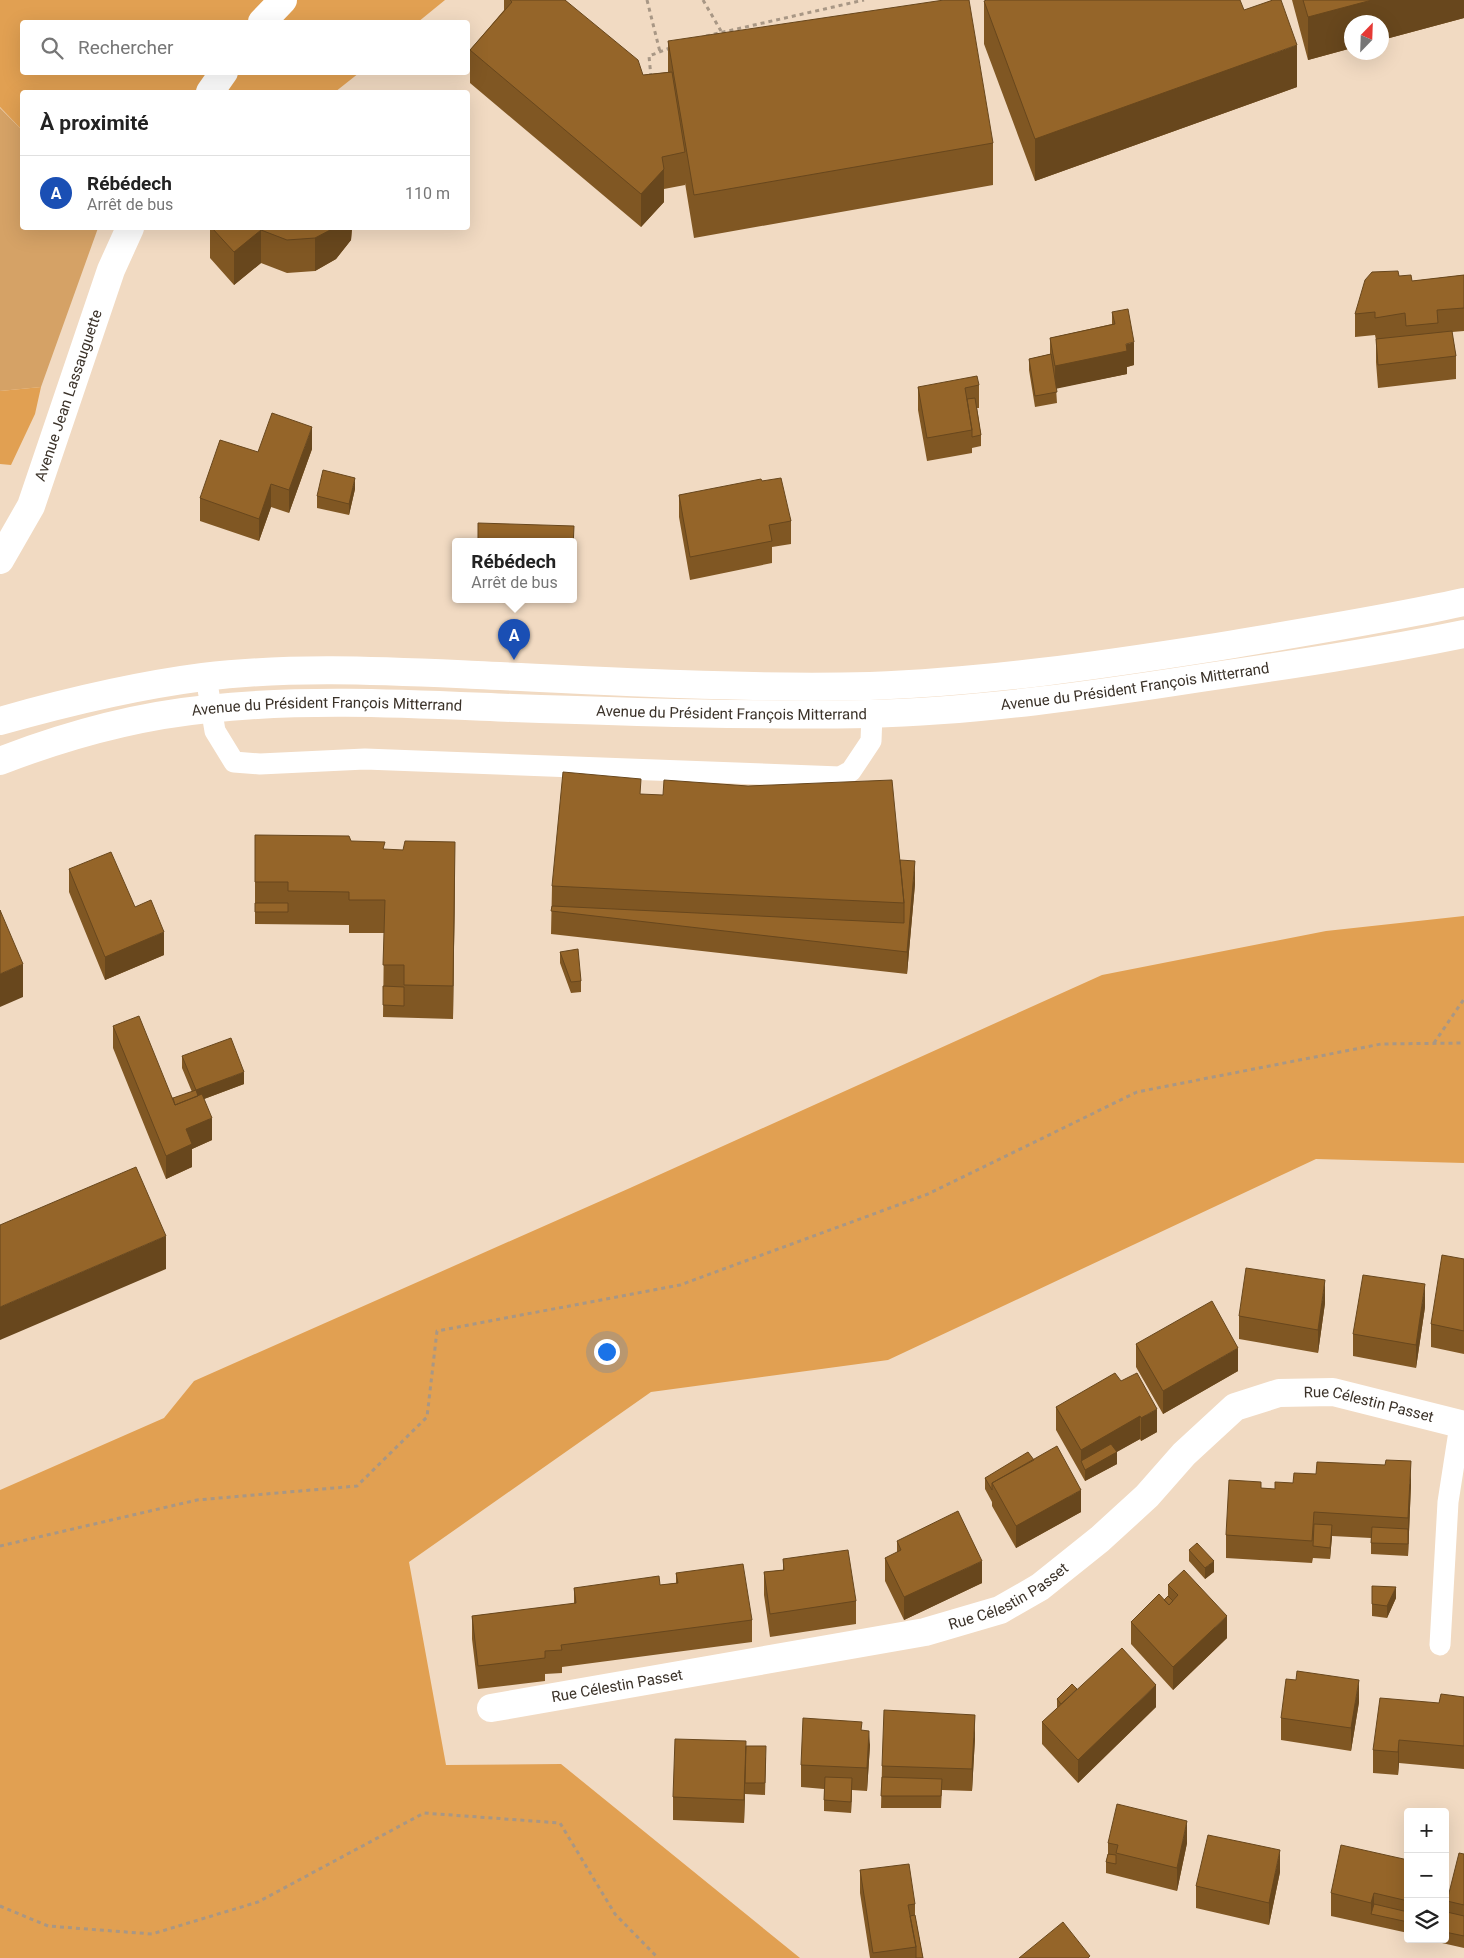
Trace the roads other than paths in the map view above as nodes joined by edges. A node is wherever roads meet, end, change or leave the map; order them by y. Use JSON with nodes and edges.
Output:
{"nodes":[{"id":1,"x":283,"y":0,"type":"edge"},
{"id":2,"x":264,"y":20,"type":"edge"},
{"id":3,"x":222,"y":75,"type":"edge"},
{"id":4,"x":211,"y":90,"type":"edge"},
{"id":5,"x":129,"y":230,"type":"edge"},
{"id":6,"x":0,"y":560,"type":"edge"},
{"id":7,"x":1464,"y":602,"type":"edge"},
{"id":8,"x":1464,"y":634,"type":"edge"},
{"id":9,"x":206,"y":677,"type":"junction"},
{"id":10,"x":210,"y":708,"type":"junction"},
{"id":11,"x":872,"y":714,"type":"junction"},
{"id":12,"x":0,"y":721,"type":"edge"},
{"id":13,"x":0,"y":760,"type":"edge"},
{"id":14,"x":1462,"y":1425,"type":"edge"},
{"id":15,"x":1440,"y":1645,"type":"dead end"},
{"id":16,"x":491,"y":1708,"type":"dead end"}],
"edges":[{"from":1,"to":2,"type":"street"},
{"from":3,"to":4,"type":"street"},
{"from":5,"to":6,"type":"street","name":"Avenue Jean Lassauguette"},
{"from":7,"to":9,"type":"street","name":"Avenue du Président François Mitterrand"},
{"from":8,"to":11,"type":"street","name":"Avenue du Président François Mitterrand"},
{"from":9,"to":10,"type":"lane"},
{"from":9,"to":12,"type":"street","name":"Avenue du Président François Mitterrand"},
{"from":10,"to":11,"type":"street","name":"Avenue du Président François Mitterrand"},
{"from":10,"to":11,"type":"lane"},
{"from":10,"to":13,"type":"street","name":"Avenue du Président François Mitterrand"},
{"from":14,"to":15,"type":"lane"},
{"from":14,"to":16,"type":"street","name":"Rue Célestin Passet"}]}
